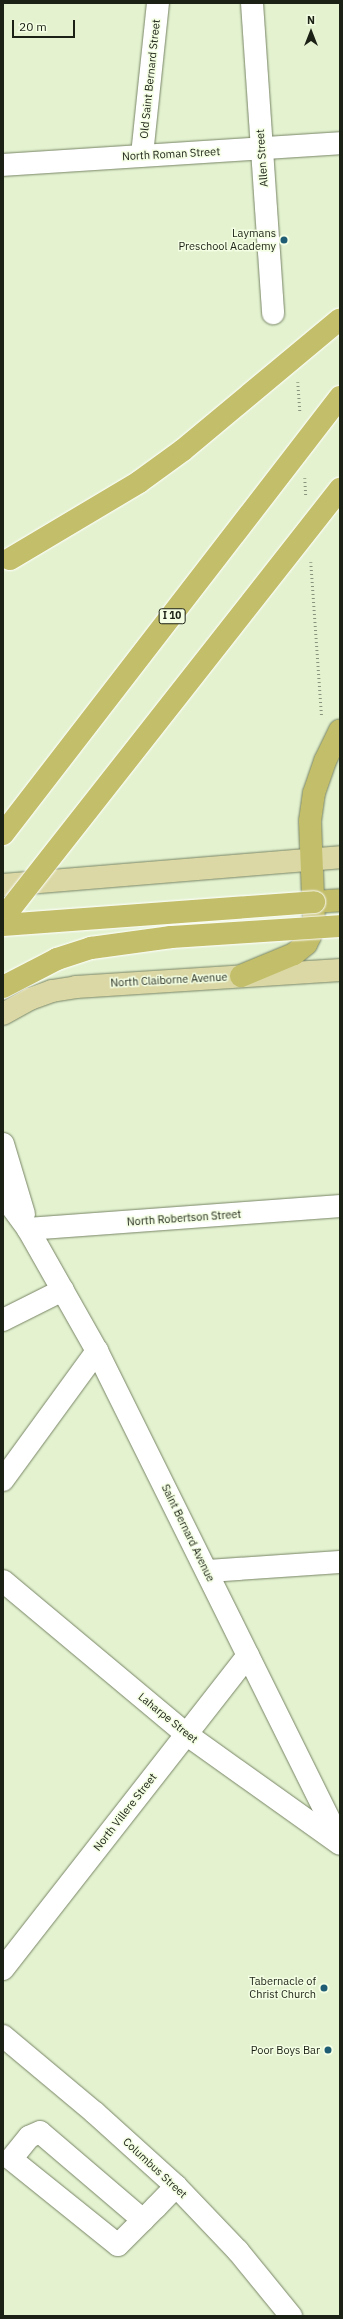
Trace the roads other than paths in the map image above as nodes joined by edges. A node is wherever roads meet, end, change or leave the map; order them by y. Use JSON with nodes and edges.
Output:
{"nodes":[{"id":1,"x":158,"y":3,"type":"edge"},
{"id":2,"x":252,"y":3,"type":"edge"},
{"id":3,"x":340,"y":143,"type":"edge"},
{"id":4,"x":261,"y":149,"type":"junction"},
{"id":5,"x":142,"y":155,"type":"junction"},
{"id":6,"x":3,"y":165,"type":"edge"},
{"id":7,"x":273,"y":313,"type":"dead end"},
{"id":8,"x":340,"y":319,"type":"edge"},
{"id":9,"x":340,"y":397,"type":"edge"},
{"id":10,"x":340,"y":489,"type":"edge"},
{"id":11,"x":7,"y":561,"type":"edge"},
{"id":12,"x":340,"y":730,"type":"edge"},
{"id":13,"x":3,"y":834,"type":"edge"},
{"id":14,"x":340,"y":857,"type":"edge"},
{"id":15,"x":310,"y":858,"type":"junction"},
{"id":16,"x":3,"y":885,"type":"edge"},
{"id":17,"x":340,"y":900,"type":"edge"},
{"id":18,"x":3,"y":918,"type":"edge"},
{"id":19,"x":3,"y":925,"type":"edge"},
{"id":20,"x":340,"y":926,"type":"edge"},
{"id":21,"x":340,"y":970,"type":"edge"},
{"id":22,"x":241,"y":976,"type":"junction"},
{"id":23,"x":3,"y":987,"type":"edge"},
{"id":24,"x":3,"y":1014,"type":"edge"},
{"id":25,"x":3,"y":1144,"type":"edge"},
{"id":26,"x":3,"y":1195,"type":"edge"},
{"id":27,"x":340,"y":1206,"type":"edge"},
{"id":28,"x":28,"y":1229,"type":"junction"},
{"id":29,"x":63,"y":1290,"type":"junction"},
{"id":30,"x":3,"y":1320,"type":"edge"},
{"id":31,"x":97,"y":1351,"type":"junction"},
{"id":32,"x":3,"y":1480,"type":"edge"},
{"id":33,"x":340,"y":1562,"type":"edge"},
{"id":34,"x":208,"y":1571,"type":"junction"},
{"id":35,"x":3,"y":1581,"type":"edge"},
{"id":36,"x":248,"y":1655,"type":"junction"},
{"id":37,"x":186,"y":1734,"type":"junction"},
{"id":38,"x":340,"y":1841,"type":"edge"},
{"id":39,"x":340,"y":1844,"type":"edge"},
{"id":40,"x":3,"y":1969,"type":"edge"},
{"id":41,"x":3,"y":2036,"type":"edge"},
{"id":42,"x":176,"y":2186,"type":"junction"},
{"id":43,"x":143,"y":2220,"type":"junction"},
{"id":44,"x":291,"y":2316,"type":"edge"}],
"edges":[{"from":1,"to":5,"type":"street","name":"Old Saint Bernard Street"},
{"from":2,"to":4,"type":"street","name":"Allen Street"},
{"from":3,"to":4,"type":"street","name":"North Roman Street"},
{"from":4,"to":5,"type":"street","name":"North Roman Street"},
{"from":4,"to":7,"type":"street","name":"Allen Street"},
{"from":5,"to":6,"type":"street","name":"North Roman Street"},
{"from":8,"to":11,"type":"highway","bridge":true},
{"from":9,"to":13,"type":"highway","number":"I 10","bridge":true},
{"from":10,"to":18,"type":"highway","bridge":true},
{"from":12,"to":15,"type":"highway"},
{"from":14,"to":15,"type":"main road"},
{"from":15,"to":16,"type":"main road"},
{"from":15,"to":22,"type":"highway"},
{"from":17,"to":19,"type":"highway","bridge":true},
{"from":20,"to":23,"type":"highway","bridge":true},
{"from":21,"to":22,"type":"main road","name":"North Claiborne Avenue"},
{"from":22,"to":24,"type":"main road","name":"North Claiborne Avenue"},
{"from":25,"to":28,"type":"street","name":"Saint Bernard Avenue"},
{"from":26,"to":28,"type":"street","name":"Saint Bernard Avenue"},
{"from":27,"to":28,"type":"street","name":"North Robertson Street"},
{"from":28,"to":29,"type":"street","name":"Saint Bernard Avenue"},
{"from":29,"to":30,"type":"street"},
{"from":29,"to":31,"type":"street","name":"Saint Bernard Avenue"},
{"from":31,"to":32,"type":"street"},
{"from":31,"to":34,"type":"street","name":"Saint Bernard Avenue"},
{"from":33,"to":34,"type":"street"},
{"from":34,"to":36,"type":"street","name":"Saint Bernard Avenue"},
{"from":35,"to":37,"type":"street","name":"Laharpe Street"},
{"from":36,"to":37,"type":"street","name":"North Villere Street"},
{"from":36,"to":38,"type":"street","name":"Saint Bernard Avenue"},
{"from":37,"to":39,"type":"street","name":"Laharpe Street"},
{"from":37,"to":40,"type":"street","name":"North Villere Street"},
{"from":41,"to":42,"type":"street","name":"Columbus Street"},
{"from":42,"to":43,"type":"street"},
{"from":42,"to":44,"type":"street","name":"Columbus Street"},
{"from":43,"to":43,"type":"street"}]}
